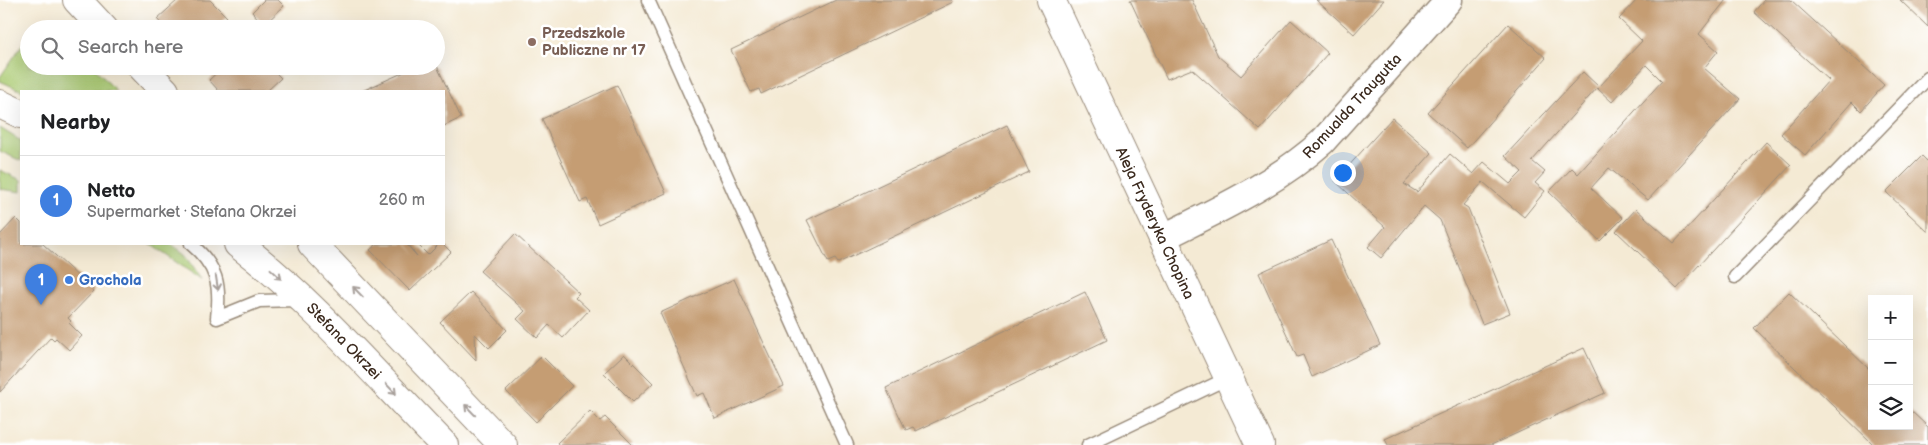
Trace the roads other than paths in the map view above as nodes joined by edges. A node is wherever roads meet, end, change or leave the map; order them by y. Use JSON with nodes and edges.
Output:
{"nodes":[{"id":1,"x":77,"y":0,"type":"edge"},
{"id":2,"x":648,"y":0,"type":"edge"},
{"id":3,"x":1051,"y":0,"type":"edge"},
{"id":4,"x":1449,"y":0,"type":"edge"},
{"id":5,"x":96,"y":20,"type":"edge"},
{"id":6,"x":150,"y":75,"type":"edge"},
{"id":7,"x":1928,"y":78,"type":"edge"},
{"id":8,"x":164,"y":90,"type":"edge"},
{"id":9,"x":0,"y":104,"type":"edge"},
{"id":10,"x":20,"y":114,"type":"edge"},
{"id":11,"x":1162,"y":238,"type":"junction"},
{"id":12,"x":192,"y":245,"type":"edge"},
{"id":13,"x":239,"y":245,"type":"edge"},
{"id":14,"x":313,"y":245,"type":"edge"},
{"id":15,"x":1735,"y":276,"type":"dead end"},
{"id":16,"x":304,"y":300,"type":"junction"},
{"id":17,"x":1228,"y":378,"type":"junction"},
{"id":18,"x":444,"y":445,"type":"edge"},
{"id":19,"x":503,"y":445,"type":"edge"},
{"id":20,"x":847,"y":445,"type":"edge"},
{"id":21,"x":1088,"y":445,"type":"edge"},
{"id":22,"x":1260,"y":445,"type":"edge"}],
"edges":[{"from":1,"to":5,"type":"main road"},
{"from":2,"to":20,"type":"lane"},
{"from":3,"to":11,"type":"main road","name":"Aleja Fryderyka Chopina"},
{"from":4,"to":11,"type":"street","name":"Romualda Traugutta"},
{"from":6,"to":8,"type":"main road"},
{"from":7,"to":15,"type":"lane"},
{"from":9,"to":10,"type":"main road"},
{"from":11,"to":17,"type":"main road","name":"Aleja Fryderyka Chopina"},
{"from":12,"to":16,"type":"lane","one_way":true},
{"from":13,"to":16,"type":"main road","name":"Stefana Okrzei","one_way":true},
{"from":19,"to":14,"type":"main road","one_way":true},
{"from":16,"to":18,"type":"main road","name":"Stefana Okrzei","one_way":true},
{"from":17,"to":21,"type":"lane"},
{"from":17,"to":22,"type":"main road","name":"Aleja Fryderyka Chopina"}]}
